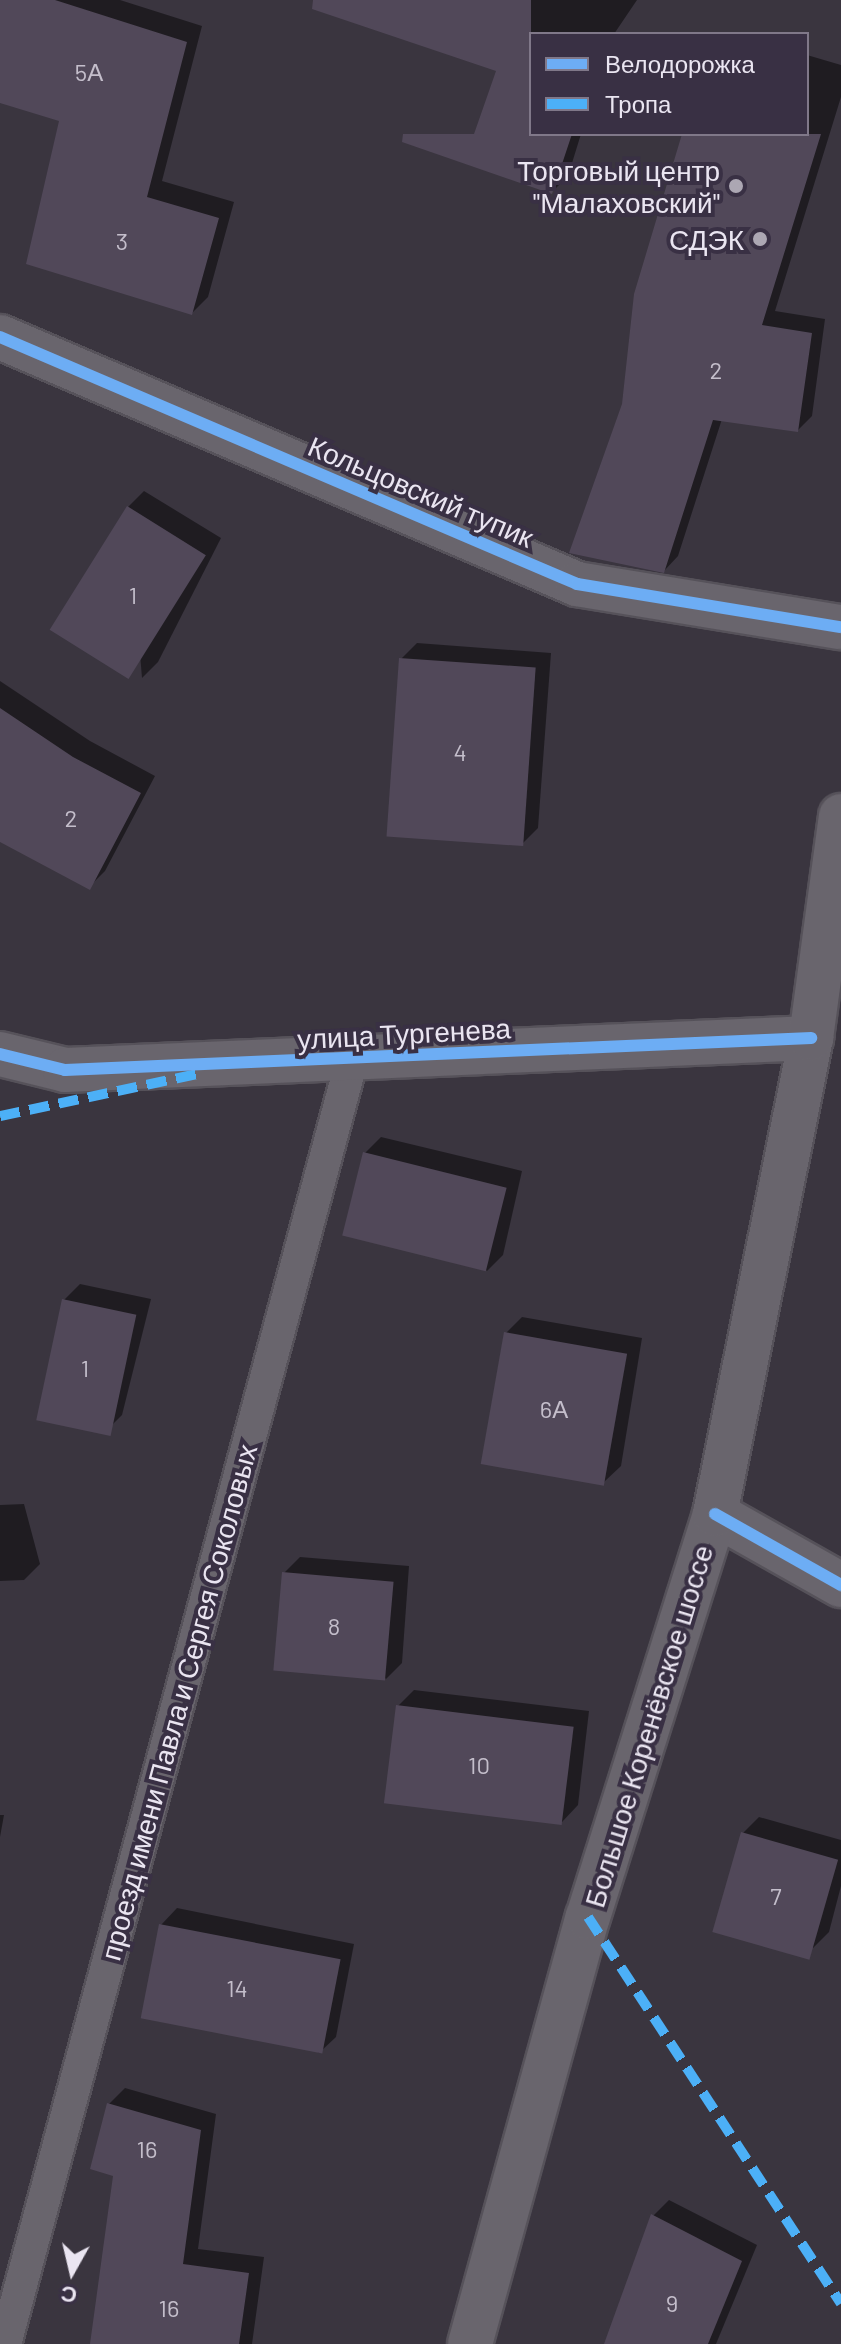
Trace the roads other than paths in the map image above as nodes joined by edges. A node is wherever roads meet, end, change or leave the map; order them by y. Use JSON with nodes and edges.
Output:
{"nodes":[{"id":1,"x":0,"y":337,"type":"edge"},
{"id":2,"x":841,"y":627,"type":"edge"},
{"id":3,"x":841,"y":816,"type":"edge"},
{"id":4,"x":811,"y":1038,"type":"junction"},
{"id":5,"x":0,"y":1054,"type":"edge"},
{"id":6,"x":352,"y":1060,"type":"junction"},
{"id":7,"x":715,"y":1514,"type":"junction"},
{"id":8,"x":841,"y":1585,"type":"edge"},
{"id":9,"x":5,"y":2344,"type":"edge"},
{"id":10,"x":470,"y":2344,"type":"edge"}],
"edges":[{"from":1,"to":2,"type":"street","name":"Кольцовский тупик"},
{"from":3,"to":4,"type":"street","name":"Большое Коренёвское шоссе"},
{"from":4,"to":6,"type":"street","name":"улица Тургенева"},
{"from":4,"to":7,"type":"street","name":"Большое Коренёвское шоссе"},
{"from":5,"to":6,"type":"street","name":"улица Тургенева"},
{"from":6,"to":9,"type":"lane","name":"проезд имени Павла и Сергея Соколовых"},
{"from":7,"to":8,"type":"street"},
{"from":7,"to":10,"type":"street","name":"Большое Коренёвское шоссе"}]}
